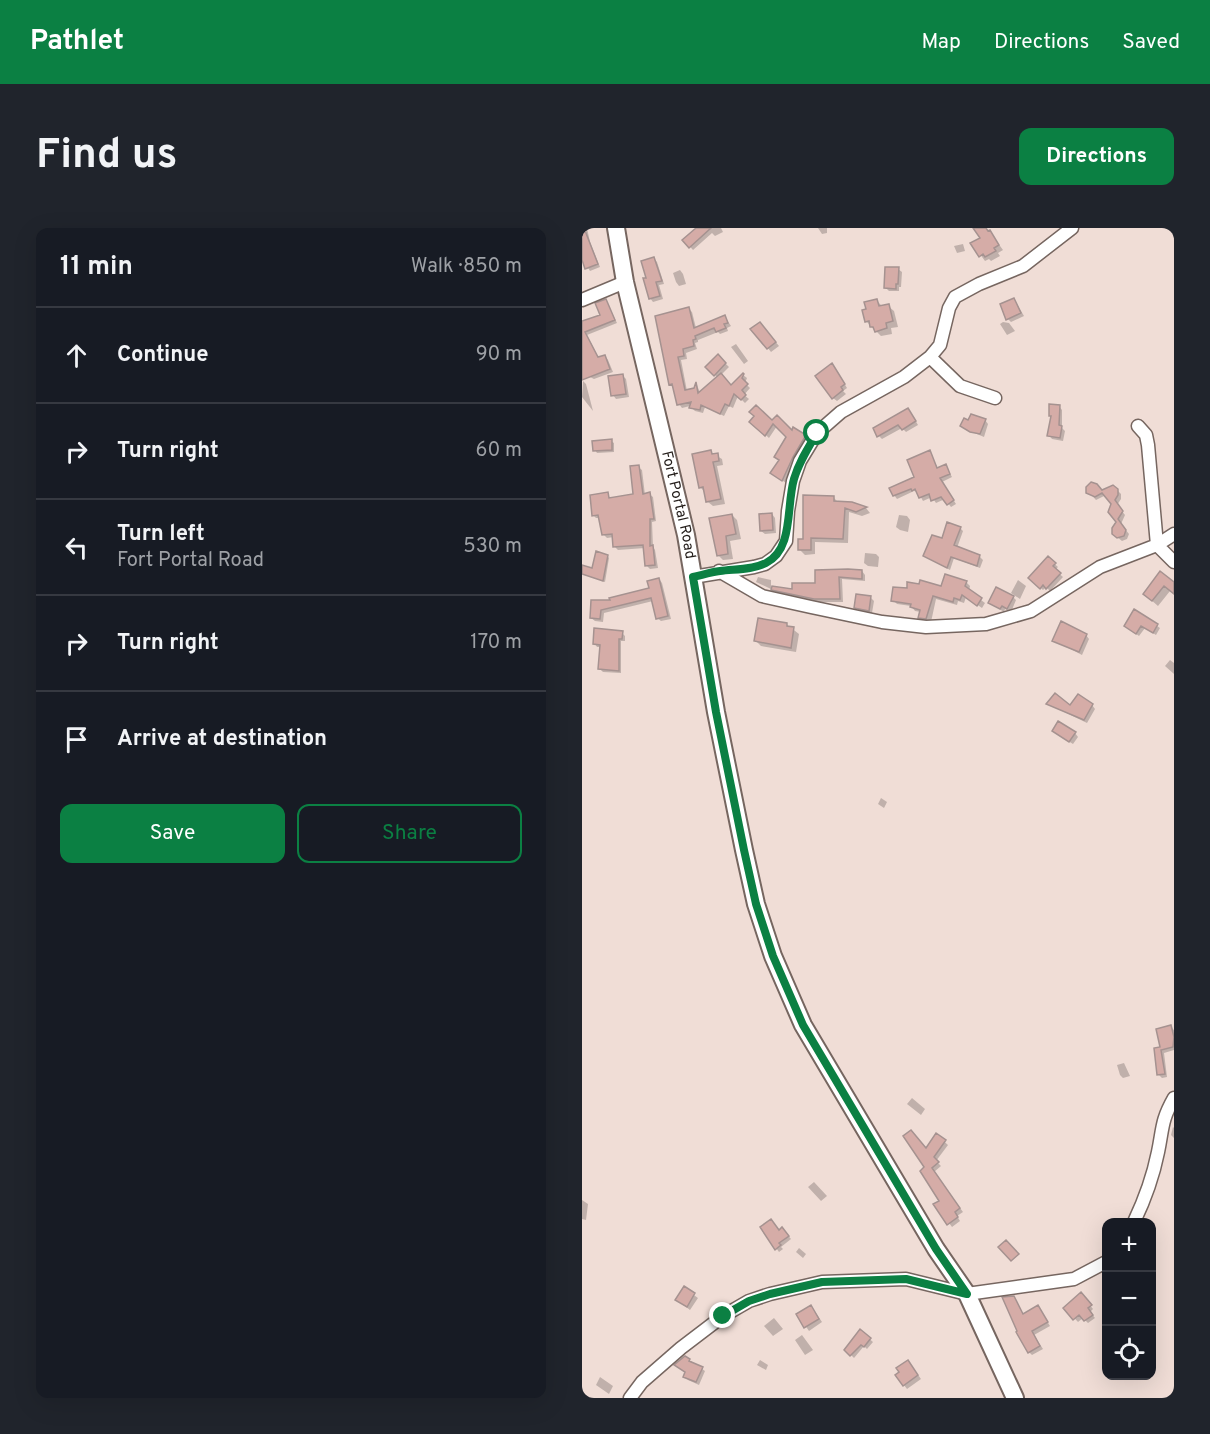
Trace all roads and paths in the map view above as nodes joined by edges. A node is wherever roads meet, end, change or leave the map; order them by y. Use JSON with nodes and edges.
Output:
{"nodes":[{"id":1,"x":616,"y":228,"type":"edge"},
{"id":2,"x":1072,"y":228,"type":"edge"},
{"id":3,"x":625,"y":282,"type":"junction"},
{"id":4,"x":582,"y":300,"type":"edge"},
{"id":5,"x":930,"y":357,"type":"junction"},
{"id":6,"x":995,"y":398,"type":"dead end"},
{"id":7,"x":1138,"y":426,"type":"dead end"},
{"id":8,"x":1174,"y":534,"type":"edge"},
{"id":9,"x":1157,"y":545,"type":"junction"},
{"id":10,"x":1174,"y":562,"type":"edge"},
{"id":11,"x":719,"y":571,"type":"junction"},
{"id":12,"x":693,"y":577,"type":"junction"},
{"id":13,"x":1174,"y":1098,"type":"edge"},
{"id":14,"x":1136,"y":1218,"type":"edge"},
{"id":15,"x":1102,"y":1265,"type":"edge"},
{"id":16,"x":967,"y":1294,"type":"junction"},
{"id":17,"x":630,"y":1398,"type":"edge"},
{"id":18,"x":1015,"y":1398,"type":"edge"}],
"edges":[{"from":1,"to":3,"type":"main road","name":"Fort Portal Road"},
{"from":2,"to":5,"type":"street"},
{"from":3,"to":4,"type":"street"},
{"from":3,"to":12,"type":"main road","name":"Fort Portal Road"},
{"from":5,"to":6,"type":"street"},
{"from":5,"to":11,"type":"street"},
{"from":7,"to":9,"type":"street"},
{"from":8,"to":9,"type":"street"},
{"from":9,"to":10,"type":"street"},
{"from":9,"to":11,"type":"street"},
{"from":11,"to":12,"type":"street"},
{"from":12,"to":16,"type":"main road","name":"Fort Portal Road"},
{"from":13,"to":14,"type":"street"},
{"from":15,"to":16,"type":"street"},
{"from":16,"to":17,"type":"street"},
{"from":16,"to":18,"type":"main road","name":"Fort Portal Road"}]}
